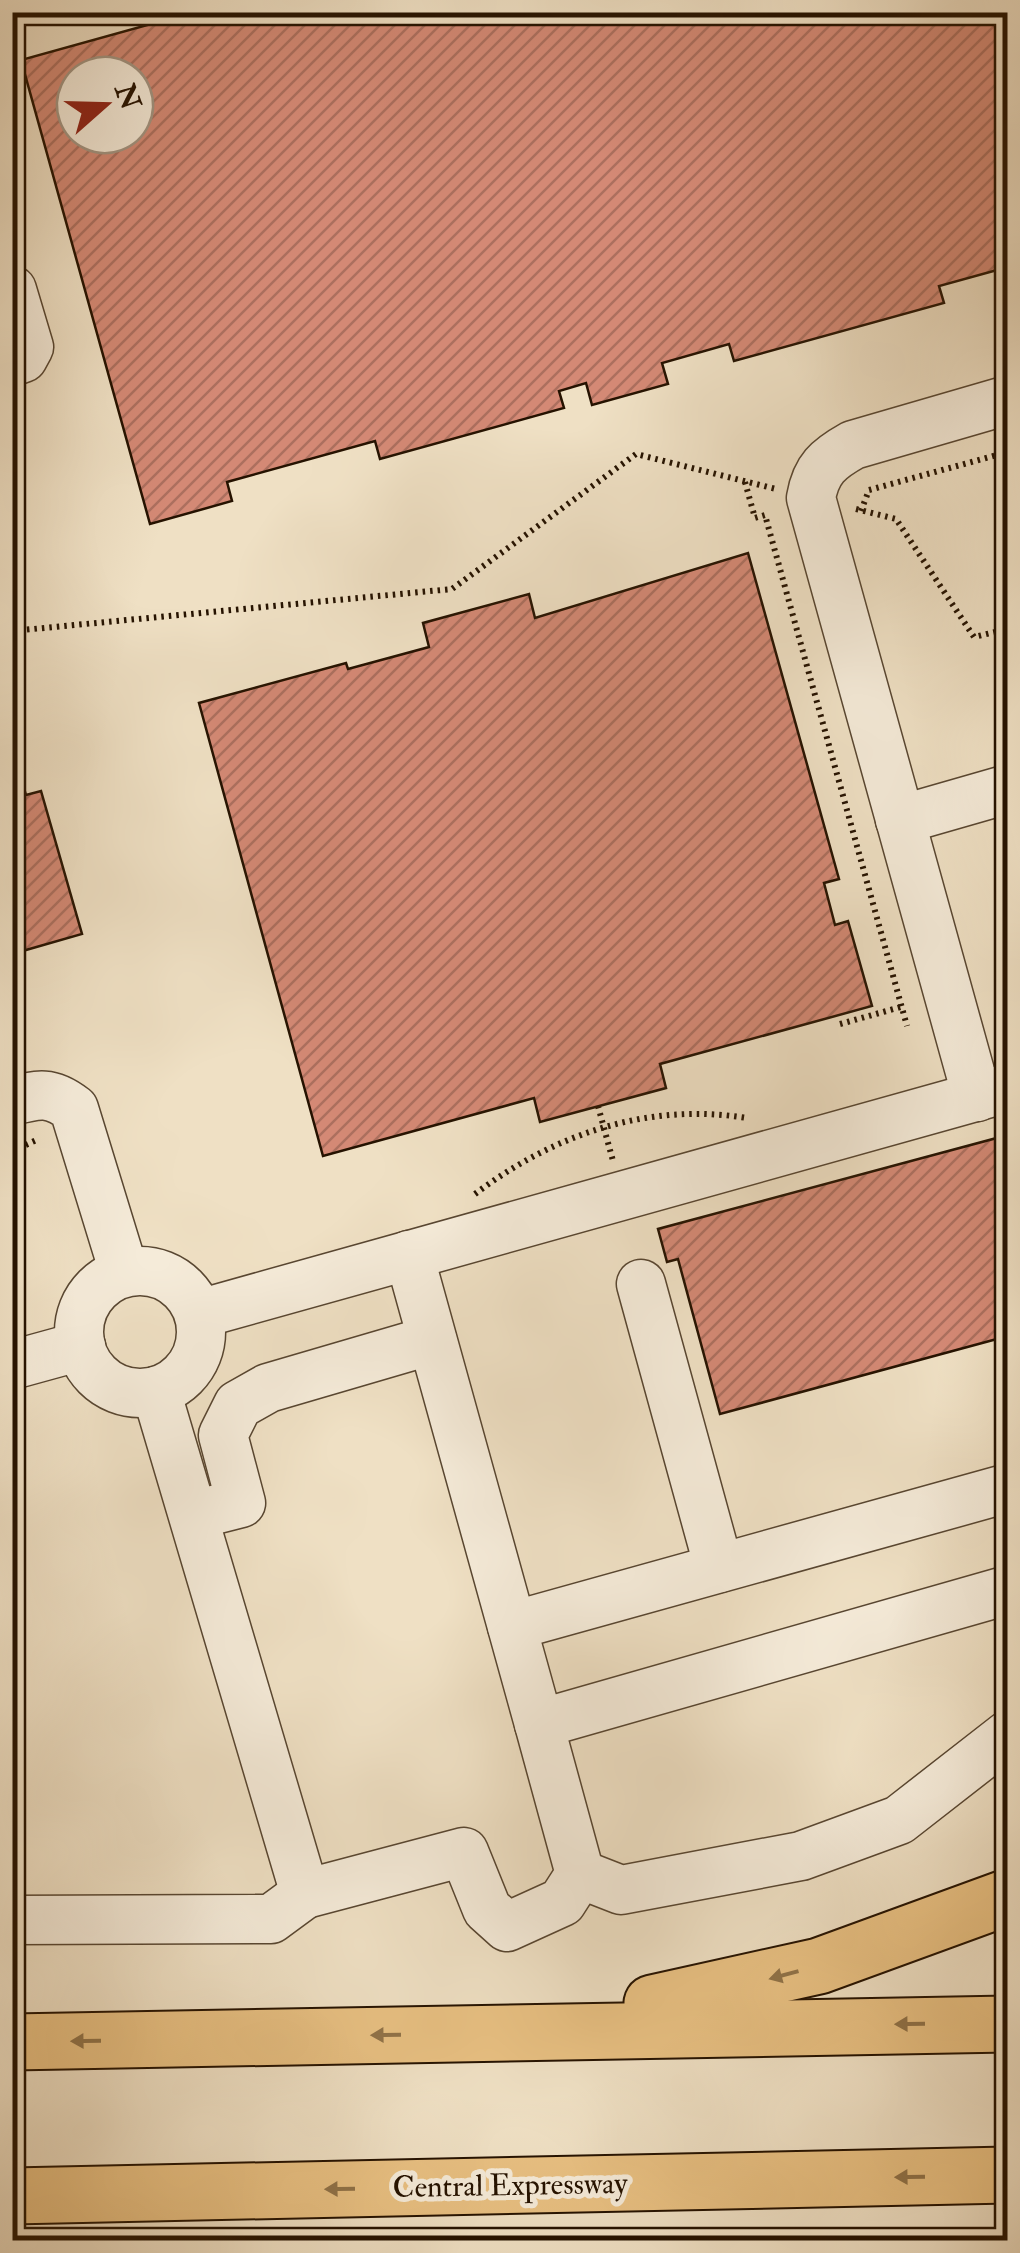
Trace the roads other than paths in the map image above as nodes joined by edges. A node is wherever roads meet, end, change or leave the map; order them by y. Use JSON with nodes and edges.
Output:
{"nodes":[{"id":1,"x":12,"y":290,"type":"edge"},
{"id":2,"x":12,"y":362,"type":"edge"},
{"id":3,"x":1008,"y":400,"type":"edge"},
{"id":4,"x":1004,"y":802,"type":"edge"},
{"id":5,"x":900,"y":820,"type":"junction"},
{"id":6,"x":992,"y":1093,"type":"edge"},
{"id":7,"x":12,"y":1101,"type":"edge"},
{"id":8,"x":410,"y":1255,"type":"junction"},
{"id":9,"x":124,"y":1272,"type":"junction"},
{"id":10,"x":641,"y":1284,"type":"dead end"},
{"id":11,"x":198,"y":1314,"type":"junction"},
{"id":12,"x":432,"y":1340,"type":"junction"},
{"id":13,"x":81,"y":1346,"type":"junction"},
{"id":14,"x":12,"y":1365,"type":"edge"},
{"id":15,"x":156,"y":1390,"type":"junction"},
{"id":16,"x":1008,"y":1488,"type":"edge"},
{"id":17,"x":194,"y":1515,"type":"junction"},
{"id":18,"x":719,"y":1568,"type":"junction"},
{"id":19,"x":1008,"y":1590,"type":"edge"},
{"id":20,"x":512,"y":1626,"type":"junction"},
{"id":21,"x":540,"y":1724,"type":"junction"},
{"id":22,"x":1008,"y":1735,"type":"edge"},
{"id":23,"x":580,"y":1874,"type":"junction"},
{"id":24,"x":305,"y":1894,"type":"junction"},
{"id":25,"x":1008,"y":1897,"type":"edge"},
{"id":26,"x":12,"y":1920,"type":"edge"},
{"id":27,"x":1008,"y":2024,"type":"edge"},
{"id":28,"x":484,"y":2033,"type":"junction"},
{"id":29,"x":12,"y":2042,"type":"edge"},
{"id":30,"x":1008,"y":2175,"type":"edge"},
{"id":31,"x":12,"y":2196,"type":"edge"}],
"edges":[{"from":1,"to":2,"type":"lane"},
{"from":3,"to":5,"type":"lane"},
{"from":4,"to":5,"type":"lane"},
{"from":5,"to":6,"type":"lane"},
{"from":6,"to":8,"type":"lane"},
{"from":7,"to":9,"type":"lane"},
{"from":8,"to":11,"type":"lane"},
{"from":8,"to":12,"type":"lane"},
{"from":9,"to":11,"type":"lane"},
{"from":9,"to":13,"type":"lane"},
{"from":10,"to":18,"type":"lane"},
{"from":11,"to":15,"type":"lane"},
{"from":12,"to":17,"type":"lane"},
{"from":12,"to":20,"type":"lane"},
{"from":13,"to":14,"type":"lane"},
{"from":13,"to":15,"type":"lane"},
{"from":15,"to":17,"type":"lane"},
{"from":16,"to":18,"type":"lane"},
{"from":17,"to":24,"type":"lane"},
{"from":18,"to":20,"type":"lane"},
{"from":19,"to":21,"type":"lane"},
{"from":20,"to":21,"type":"lane"},
{"from":21,"to":23,"type":"lane"},
{"from":22,"to":23,"type":"lane"},
{"from":23,"to":24,"type":"lane"},
{"from":24,"to":26,"type":"lane"},
{"from":25,"to":28,"type":"main road","one_way":true},
{"from":27,"to":28,"type":"main road","one_way":true},
{"from":28,"to":29,"type":"main road","one_way":true},
{"from":30,"to":31,"type":"main road","name":"Central Expressway","one_way":true}]}
